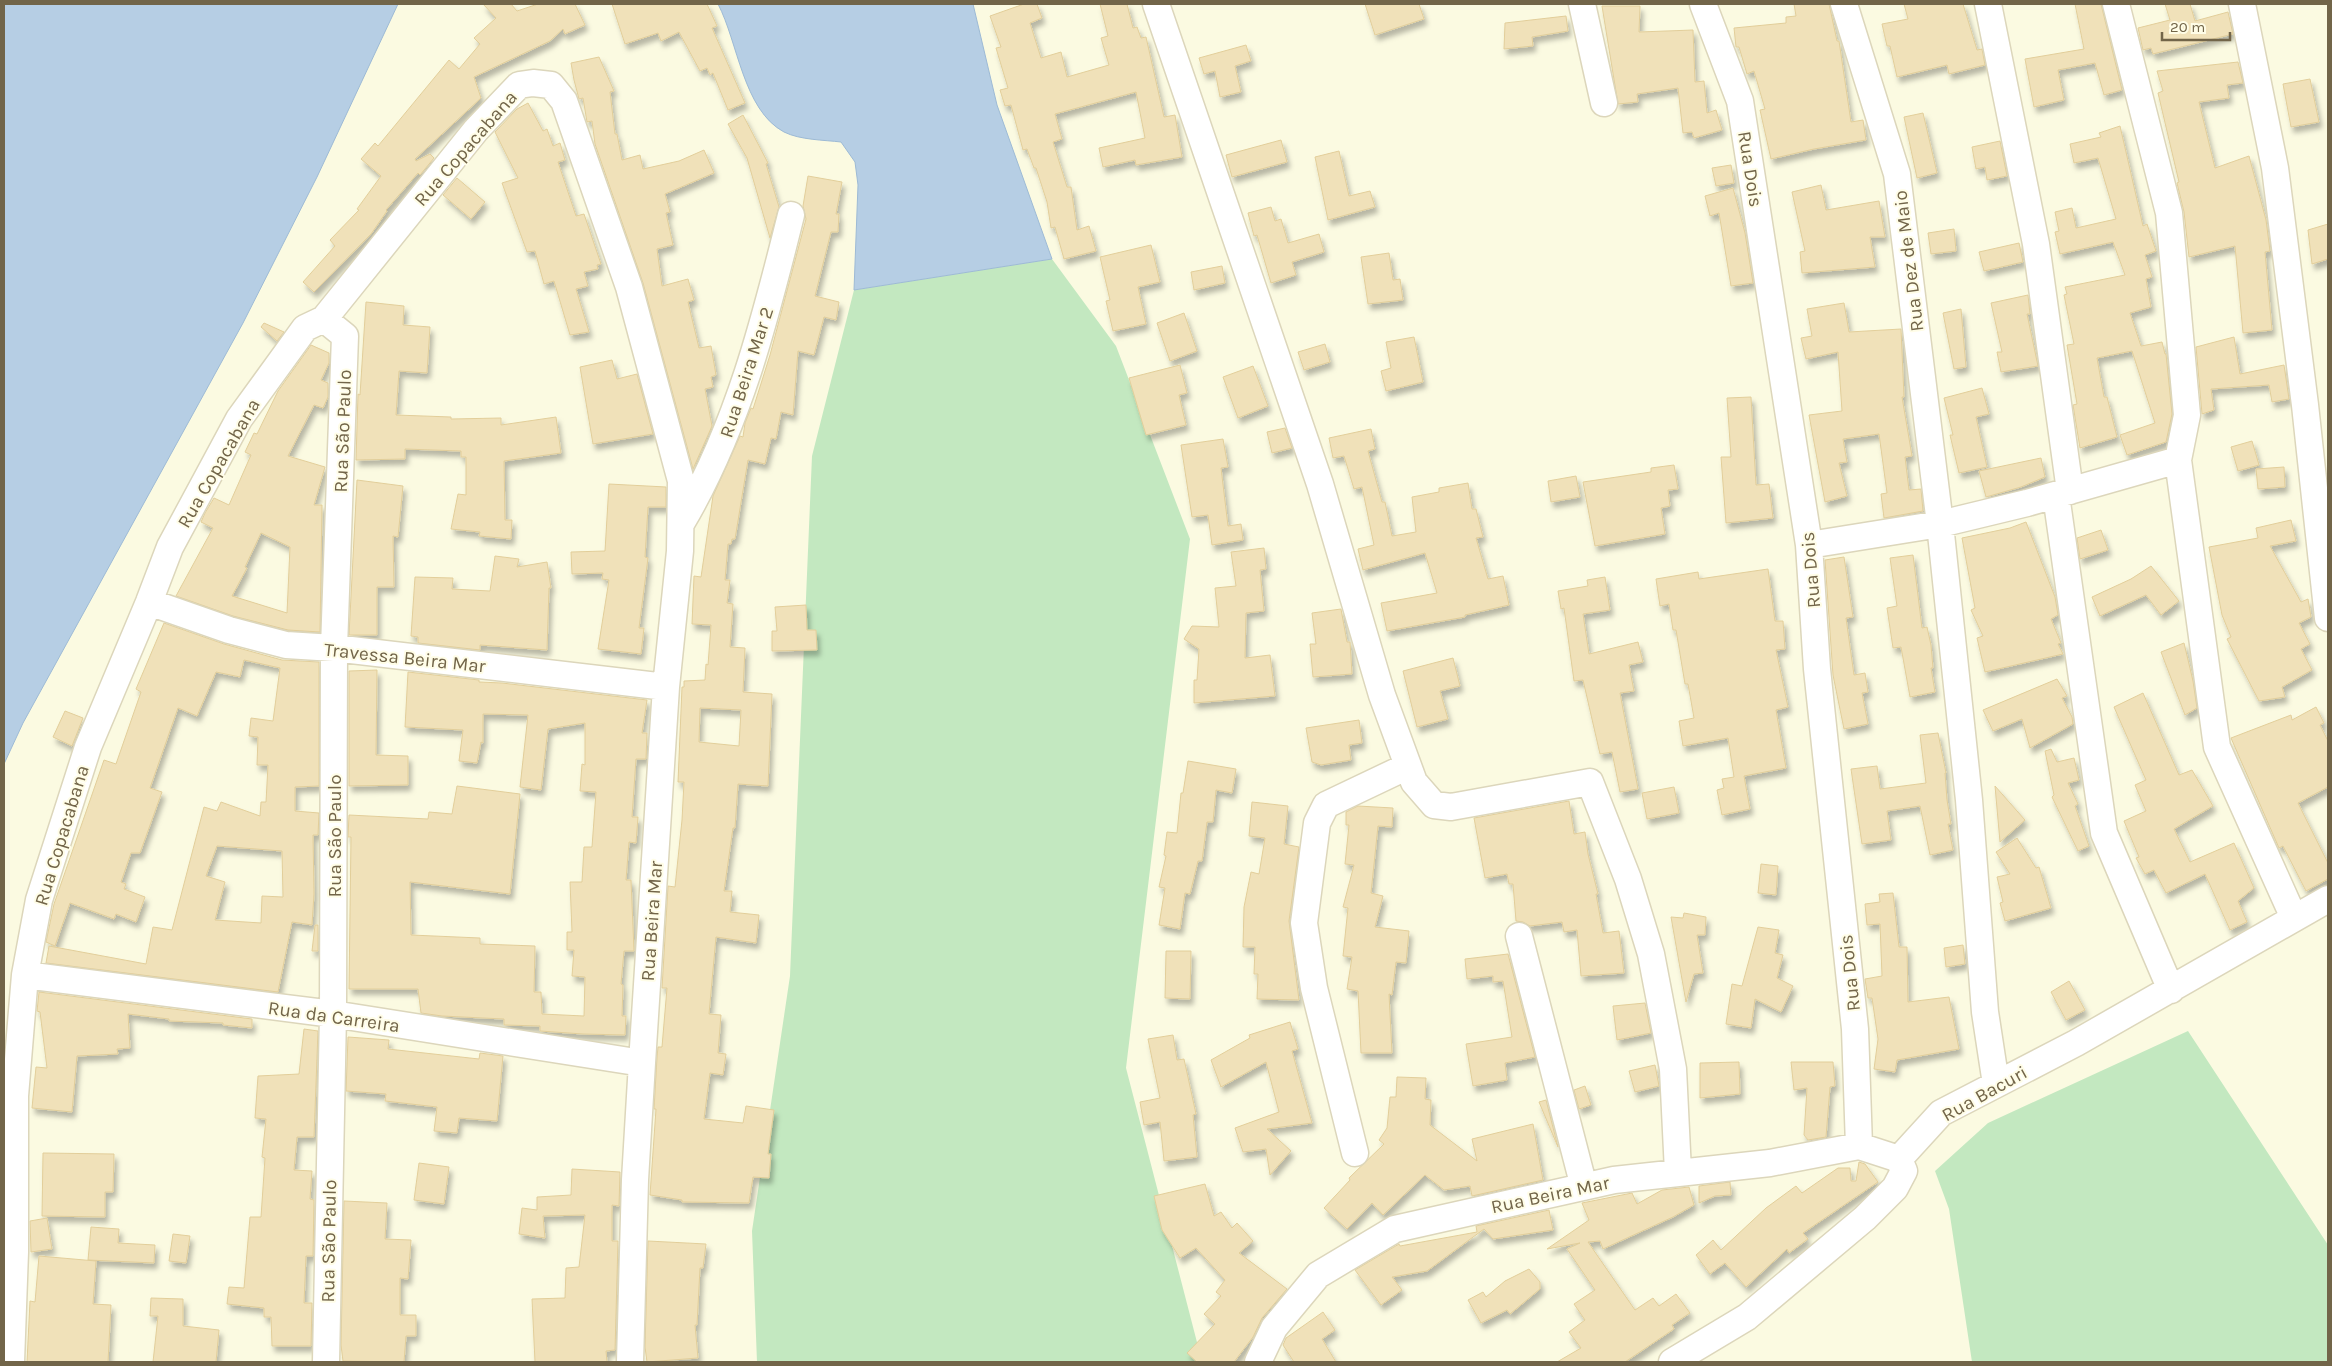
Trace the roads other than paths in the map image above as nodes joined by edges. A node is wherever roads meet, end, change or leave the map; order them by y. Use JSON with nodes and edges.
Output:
{"nodes":[{"id":1,"x":1156,"y":4,"type":"edge"},
{"id":2,"x":1582,"y":4,"type":"edge"},
{"id":3,"x":1703,"y":4,"type":"edge"},
{"id":4,"x":1844,"y":4,"type":"edge"},
{"id":5,"x":1988,"y":4,"type":"edge"},
{"id":6,"x":2116,"y":4,"type":"edge"},
{"id":7,"x":2242,"y":4,"type":"edge"},
{"id":8,"x":1604,"y":103,"type":"dead end"},
{"id":9,"x":791,"y":215,"type":"dead end"},
{"id":10,"x":324,"y":319,"type":"junction"},
{"id":11,"x":2178,"y":460,"type":"junction"},
{"id":12,"x":681,"y":481,"type":"joint"},
{"id":13,"x":2063,"y":493,"type":"junction"},
{"id":14,"x":682,"y":522,"type":"junction"},
{"id":15,"x":1940,"y":524,"type":"junction"},
{"id":16,"x":1809,"y":545,"type":"junction"},
{"id":17,"x":149,"y":602,"type":"junction"},
{"id":18,"x":2328,"y":618,"type":"edge"},
{"id":19,"x":334,"y":648,"type":"junction"},
{"id":20,"x":666,"y":687,"type":"junction"},
{"id":21,"x":1408,"y":766,"type":"junction"},
{"id":22,"x":2328,"y":899,"type":"edge"},
{"id":23,"x":2294,"y":918,"type":"junction"},
{"id":24,"x":1519,"y":936,"type":"dead end"},
{"id":25,"x":25,"y":975,"type":"junction"},
{"id":26,"x":2170,"y":990,"type":"junction"},
{"id":27,"x":333,"y":1014,"type":"junction"},
{"id":28,"x":642,"y":1063,"type":"junction"},
{"id":29,"x":1996,"y":1084,"type":"junction"},
{"id":30,"x":1859,"y":1146,"type":"junction"},
{"id":31,"x":1355,"y":1153,"type":"dead end"},
{"id":32,"x":1899,"y":1158,"type":"junction"},
{"id":33,"x":1678,"y":1172,"type":"junction"},
{"id":34,"x":1584,"y":1187,"type":"junction"},
{"id":35,"x":11,"y":1362,"type":"edge"},
{"id":36,"x":326,"y":1362,"type":"edge"},
{"id":37,"x":630,"y":1362,"type":"edge"},
{"id":38,"x":1258,"y":1362,"type":"edge"},
{"id":39,"x":1672,"y":1362,"type":"edge"}],
"edges":[{"from":1,"to":21,"type":"street"},
{"from":2,"to":8,"type":"street"},
{"from":3,"to":16,"type":"street","name":"Rua Dois"},
{"from":4,"to":15,"type":"street","name":"Rua Dez de Maio"},
{"from":5,"to":13,"type":"street"},
{"from":6,"to":11,"type":"street"},
{"from":7,"to":18,"type":"street"},
{"from":9,"to":14,"type":"street","name":"Rua Beira Mar 2"},
{"from":10,"to":12,"type":"street","name":"Rua Copacabana"},
{"from":10,"to":17,"type":"street","name":"Rua Copacabana"},
{"from":10,"to":19,"type":"street","name":"Rua São Paulo"},
{"from":11,"to":13,"type":"street"},
{"from":11,"to":23,"type":"street"},
{"from":12,"to":14,"type":"street","name":"Rua Beira Mar"},
{"from":13,"to":15,"type":"street"},
{"from":13,"to":26,"type":"street"},
{"from":14,"to":20,"type":"street","name":"Rua Beira Mar"},
{"from":15,"to":16,"type":"street"},
{"from":15,"to":29,"type":"street","name":"Rua Dez de Maio"},
{"from":16,"to":30,"type":"street","name":"Rua Dois"},
{"from":17,"to":19,"type":"street","name":"Travessa Beira Mar"},
{"from":17,"to":25,"type":"street","name":"Rua Copacabana"},
{"from":19,"to":20,"type":"street","name":"Travessa Beira Mar"},
{"from":19,"to":27,"type":"street","name":"Rua São Paulo"},
{"from":20,"to":28,"type":"street","name":"Rua Beira Mar"},
{"from":21,"to":31,"type":"street"},
{"from":21,"to":33,"type":"street"},
{"from":22,"to":23,"type":"street","name":"Rua Bacuri"},
{"from":23,"to":26,"type":"street","name":"Rua Bacuri"},
{"from":24,"to":34,"type":"street"},
{"from":25,"to":27,"type":"street","name":"Rua da Carreira"},
{"from":25,"to":35,"type":"street","name":"Rua Copacabana"},
{"from":26,"to":29,"type":"street","name":"Rua Bacuri"},
{"from":27,"to":28,"type":"street","name":"Rua da Carreira"},
{"from":27,"to":36,"type":"street","name":"Rua São Paulo"},
{"from":28,"to":37,"type":"street","name":"Rua Beira Mar"},
{"from":29,"to":32,"type":"street","name":"Rua Bacuri"},
{"from":30,"to":32,"type":"street","name":"Rua Beira Mar"},
{"from":30,"to":33,"type":"street","name":"Rua Beira Mar"},
{"from":32,"to":39,"type":"street"},
{"from":33,"to":34,"type":"street","name":"Rua Beira Mar"},
{"from":34,"to":38,"type":"street","name":"Rua Beira Mar"}]}
